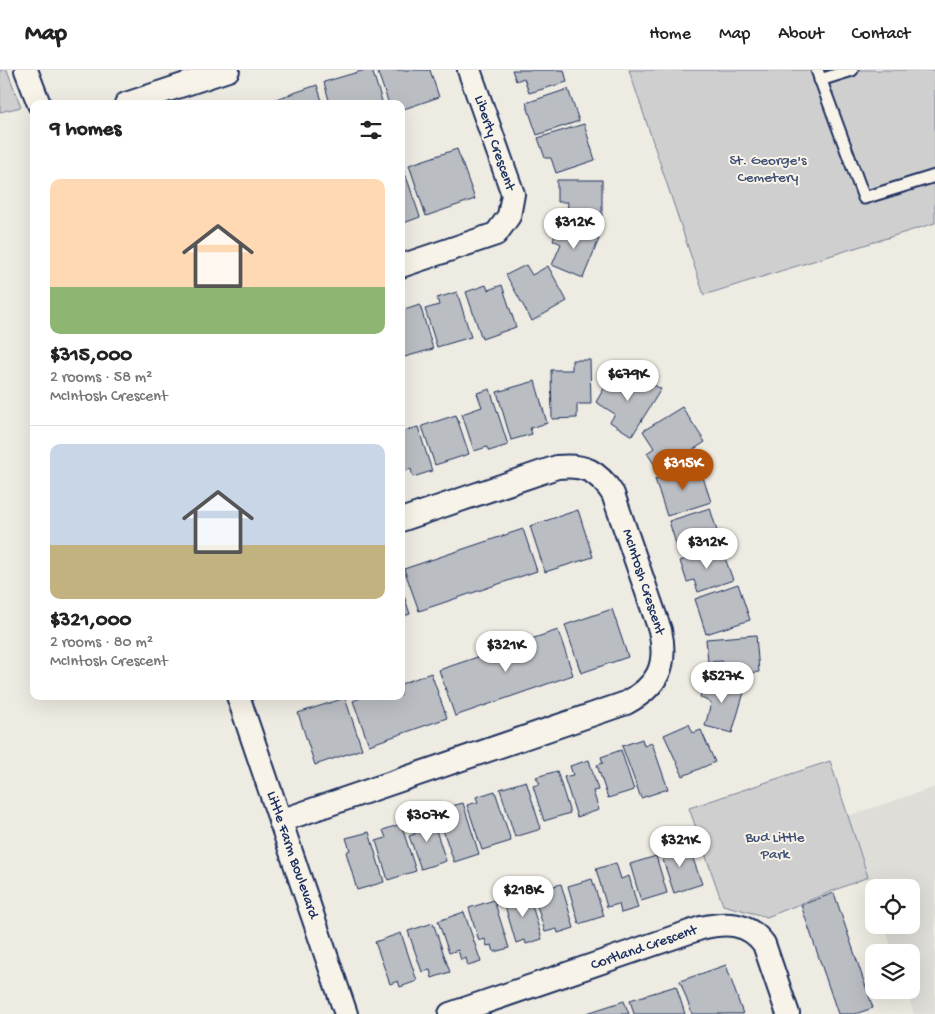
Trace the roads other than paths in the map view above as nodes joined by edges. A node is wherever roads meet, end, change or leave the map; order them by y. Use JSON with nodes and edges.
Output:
{"nodes":[{"id":1,"x":26,"y":70,"type":"edge"},
{"id":2,"x":228,"y":70,"type":"edge"},
{"id":3,"x":469,"y":70,"type":"edge"},
{"id":4,"x":852,"y":70,"type":"edge"},
{"id":5,"x":819,"y":75,"type":"edge"},
{"id":6,"x":37,"y":100,"type":"edge"},
{"id":7,"x":138,"y":100,"type":"edge"},
{"id":8,"x":935,"y":176,"type":"edge"},
{"id":9,"x":405,"y":265,"type":"edge"},
{"id":10,"x":405,"y":519,"type":"edge"},
{"id":11,"x":239,"y":700,"type":"edge"},
{"id":12,"x":280,"y":821,"type":"junction"},
{"id":13,"x":346,"y":1014,"type":"edge"},
{"id":14,"x":450,"y":1014,"type":"edge"},
{"id":15,"x":788,"y":1014,"type":"edge"}],
"edges":[{"from":1,"to":6,"type":"street"},
{"from":2,"to":7,"type":"street"},
{"from":3,"to":9,"type":"street","name":"Liberty Crescent"},
{"from":4,"to":5,"type":"lane"},
{"from":5,"to":8,"type":"lane"},
{"from":10,"to":12,"type":"street","name":"McIntosh Crescent"},
{"from":11,"to":12,"type":"street","name":"Little Farm Boulevard"},
{"from":12,"to":13,"type":"street","name":"Little Farm Boulevard"},
{"from":14,"to":15,"type":"street","name":"Cortland Crescent"}]}
